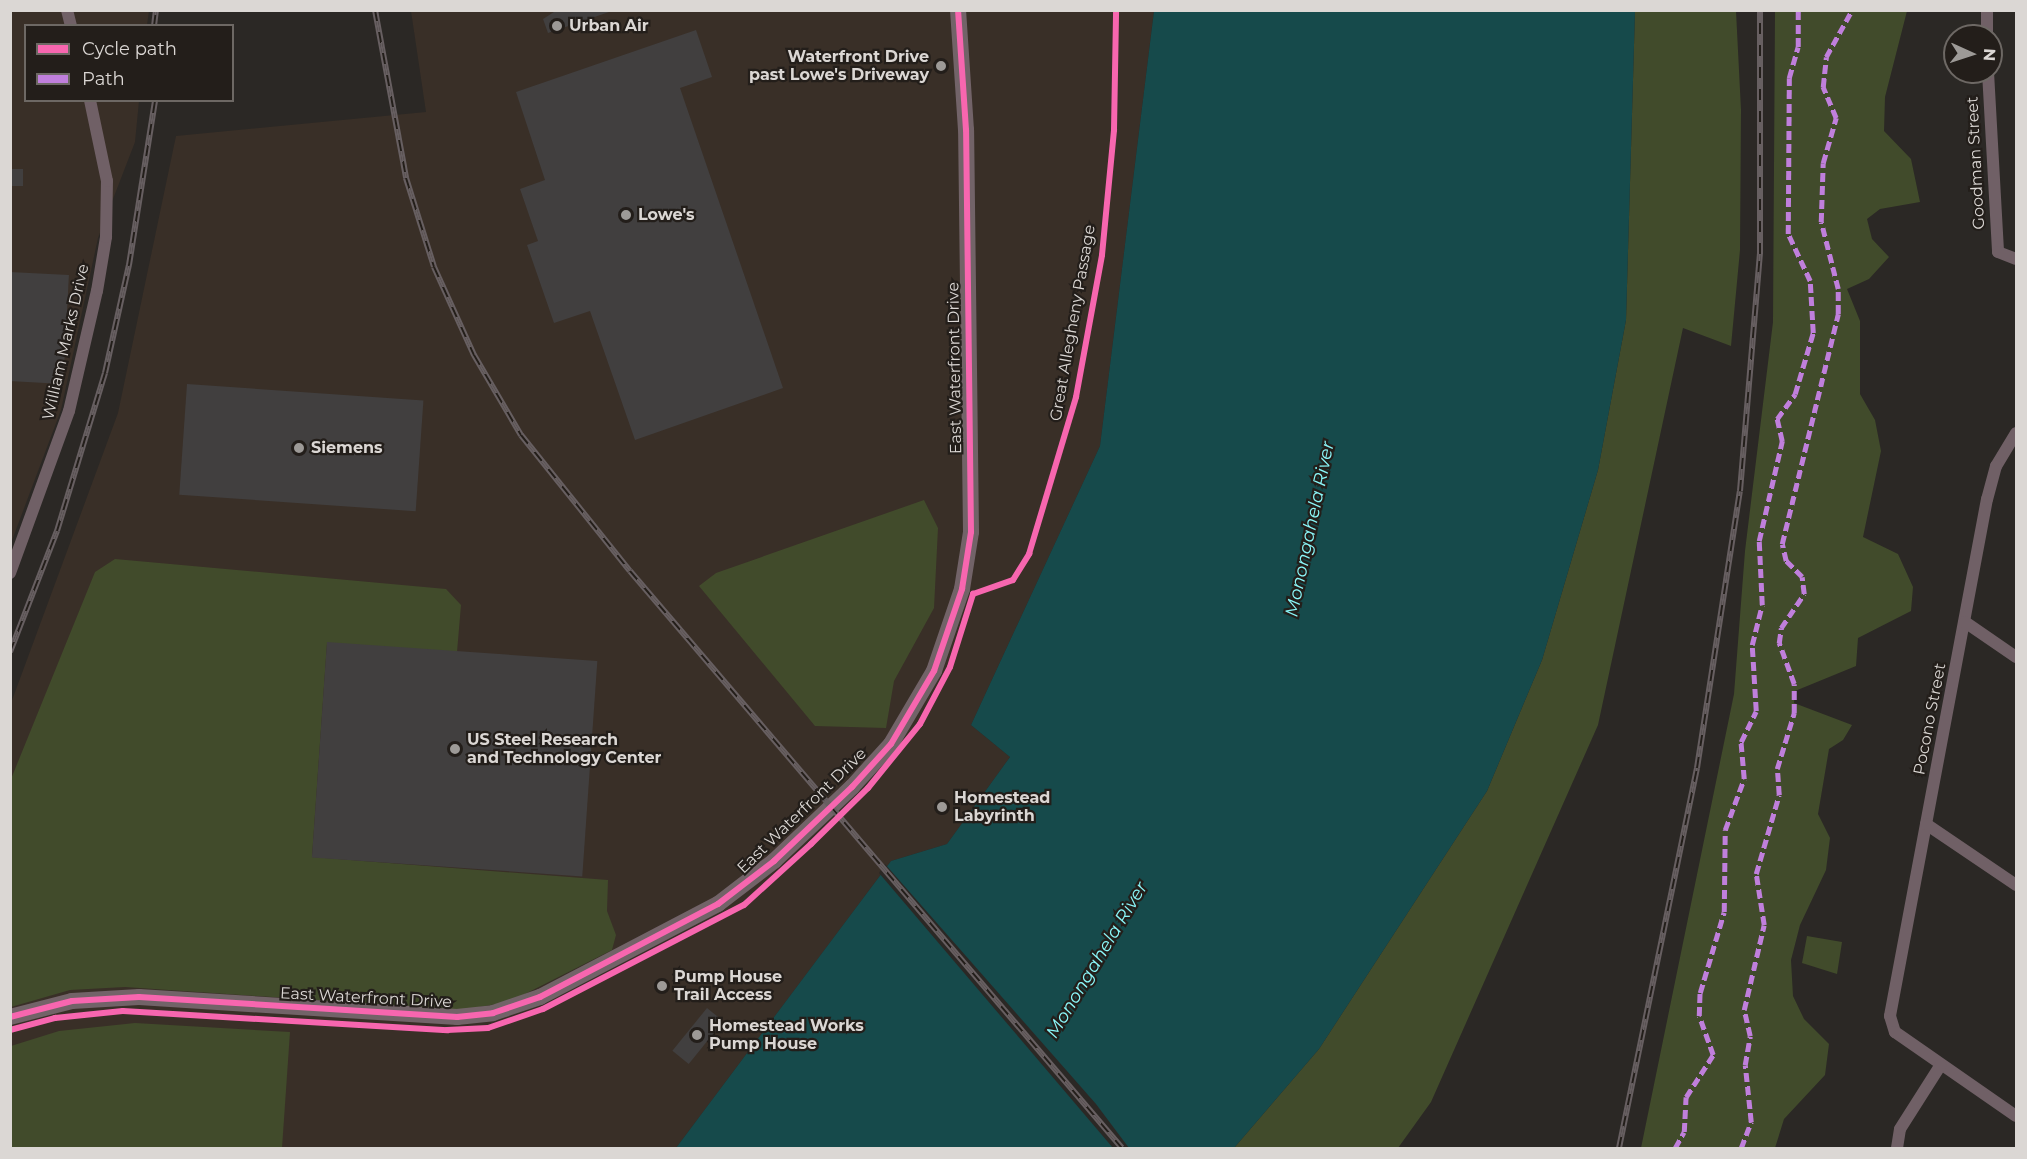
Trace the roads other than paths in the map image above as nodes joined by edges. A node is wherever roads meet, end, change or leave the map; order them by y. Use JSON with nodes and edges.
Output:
{"nodes":[{"id":1,"x":958,"y":10,"type":"edge"},
{"id":2,"x":1989,"y":84,"type":"edge"},
{"id":3,"x":90,"y":102,"type":"edge"},
{"id":4,"x":2016,"y":259,"type":"edge"},
{"id":5,"x":2016,"y":433,"type":"edge"},
{"id":6,"x":10,"y":573,"type":"edge"},
{"id":7,"x":1965,"y":622,"type":"junction"},
{"id":8,"x":2016,"y":657,"type":"edge"},
{"id":9,"x":1926,"y":824,"type":"junction"},
{"id":10,"x":2016,"y":885,"type":"edge"},
{"id":11,"x":10,"y":1017,"type":"edge"},
{"id":12,"x":1940,"y":1066,"type":"junction"},
{"id":13,"x":2016,"y":1116,"type":"edge"},
{"id":14,"x":1897,"y":1149,"type":"edge"}],
"edges":[{"from":1,"to":11,"type":"street","name":"East Waterfront Drive"},
{"from":2,"to":4,"type":"street","name":"Goodman Street"},
{"from":3,"to":6,"type":"street","name":"William Marks Drive"},
{"from":5,"to":7,"type":"street","name":"Pocono Street"},
{"from":7,"to":8,"type":"street"},
{"from":7,"to":9,"type":"street","name":"Pocono Street"},
{"from":9,"to":10,"type":"street"},
{"from":9,"to":12,"type":"street","name":"Pocono Street"},
{"from":12,"to":13,"type":"street"},
{"from":12,"to":14,"type":"street"}]}
